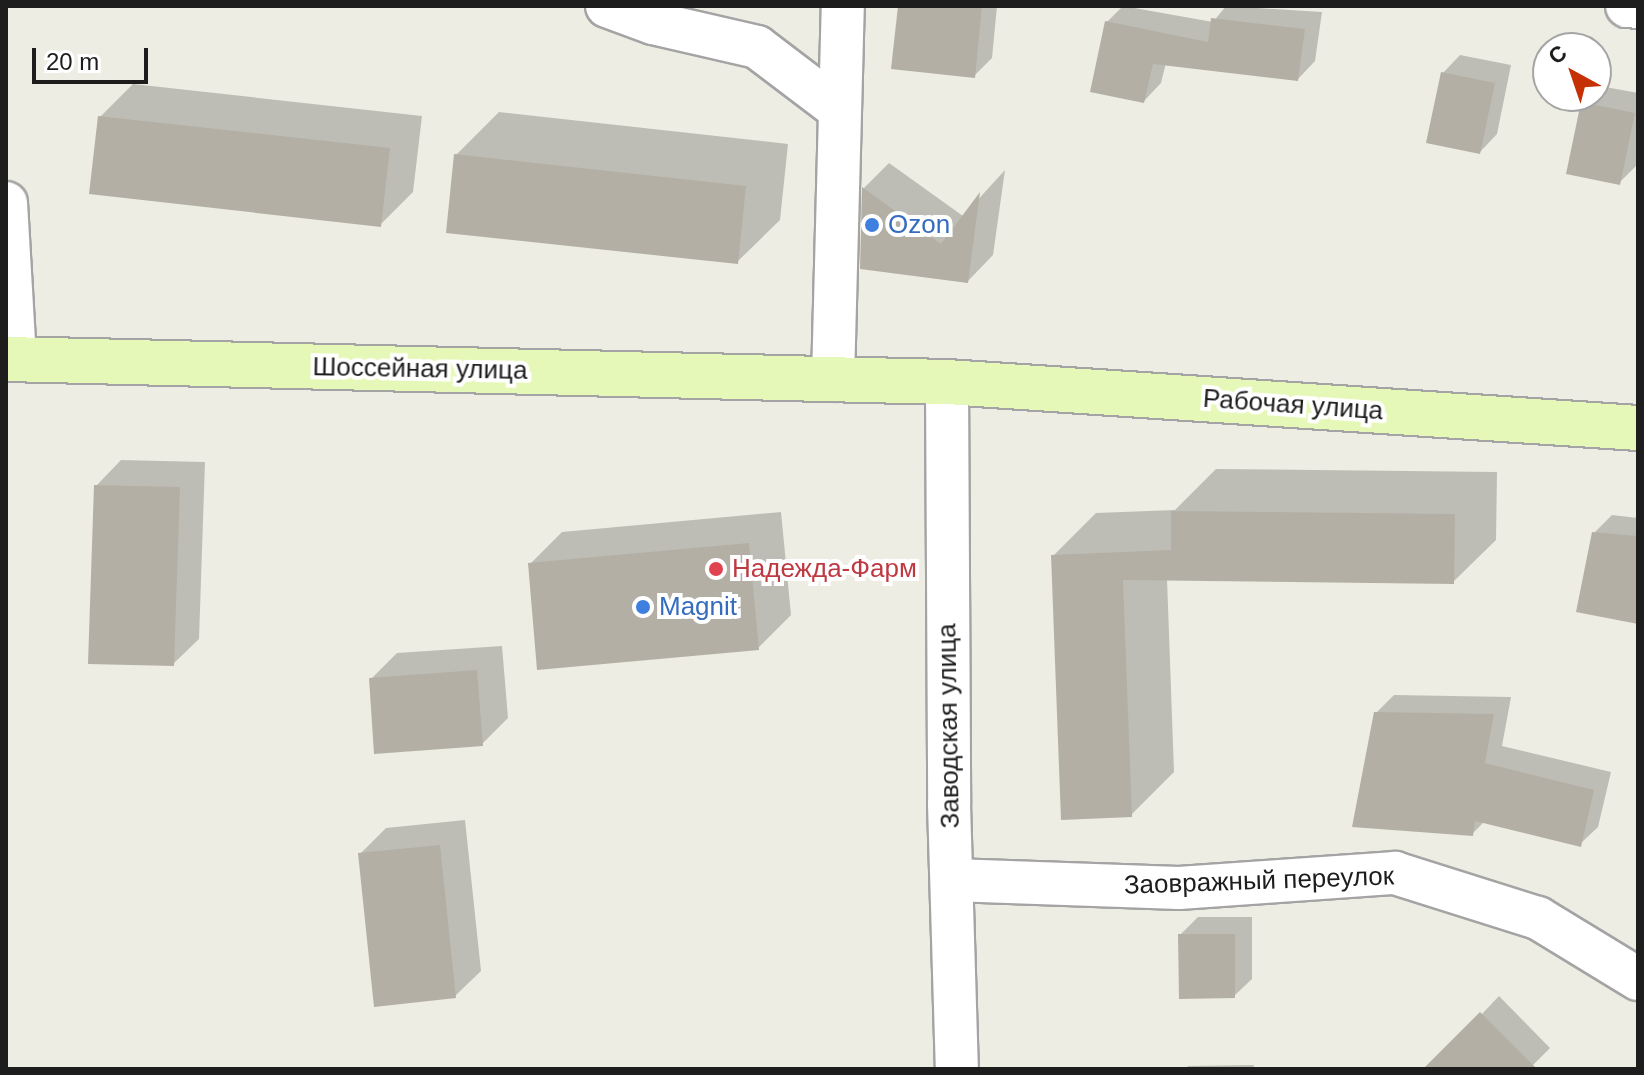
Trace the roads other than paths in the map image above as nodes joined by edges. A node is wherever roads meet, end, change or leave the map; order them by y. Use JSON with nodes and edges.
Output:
{"nodes":[{"id":1,"x":607,"y":6,"type":"edge"},
{"id":2,"x":843,"y":6,"type":"edge"},
{"id":3,"x":1627,"y":6,"type":"edge"},
{"id":4,"x":1638,"y":7,"type":"edge"},
{"id":5,"x":836,"y":107,"type":"junction"},
{"id":6,"x":6,"y":203,"type":"edge"},
{"id":7,"x":11,"y":359,"type":"edge"},
{"id":8,"x":833,"y":380,"type":"junction"},
{"id":9,"x":947,"y":382,"type":"junction"},
{"id":10,"x":1638,"y":428,"type":"edge"},
{"id":11,"x":952,"y":880,"type":"junction"},
{"id":12,"x":1638,"y":979,"type":"edge"},
{"id":13,"x":957,"y":1069,"type":"edge"}],
"edges":[{"from":1,"to":5,"type":"street"},
{"from":2,"to":5,"type":"street"},
{"from":3,"to":4,"type":"street"},
{"from":5,"to":8,"type":"street"},
{"from":6,"to":7,"type":"street"},
{"from":7,"to":8,"type":"main road","name":"Шоссейная улица"},
{"from":8,"to":9,"type":"main road","name":"Шоссейная улица"},
{"from":9,"to":10,"type":"main road","name":"Рабочая улица"},
{"from":9,"to":11,"type":"street","name":"Заводская улица"},
{"from":11,"to":12,"type":"street","name":"Заовражный переулок"},
{"from":11,"to":13,"type":"street","name":"Заводская улица"}]}
